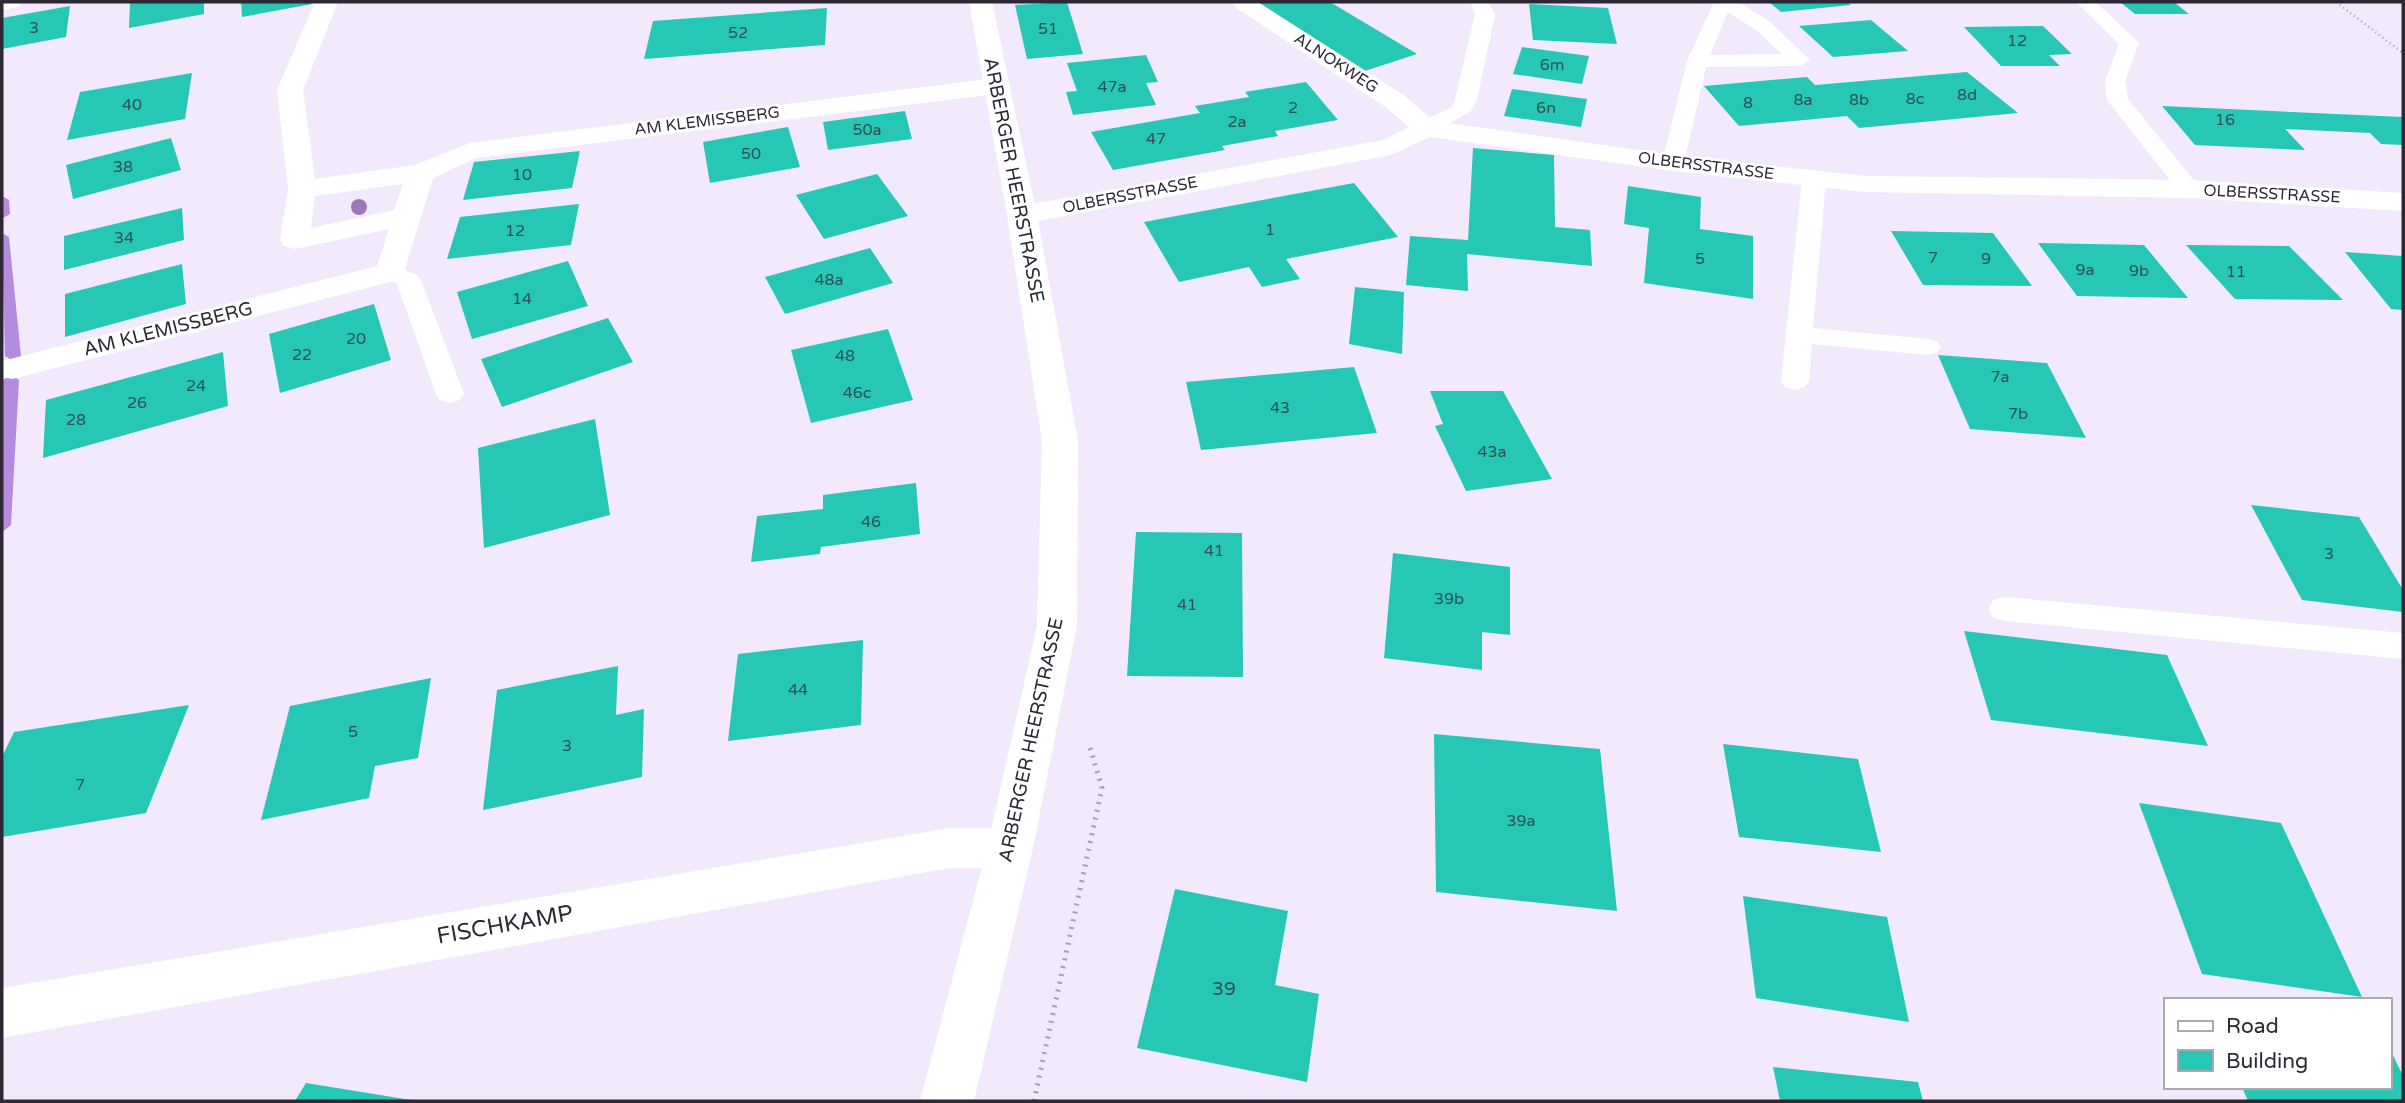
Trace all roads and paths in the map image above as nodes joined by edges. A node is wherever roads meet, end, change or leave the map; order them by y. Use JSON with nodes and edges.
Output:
{"nodes":[{"id":1,"x":10,"y":2,"type":"edge"},
{"id":2,"x":326,"y":2,"type":"edge"},
{"id":3,"x":980,"y":2,"type":"edge"},
{"id":4,"x":1243,"y":2,"type":"edge"},
{"id":5,"x":1479,"y":2,"type":"edge"},
{"id":6,"x":1725,"y":2,"type":"edge"},
{"id":7,"x":2084,"y":2,"type":"edge"},
{"id":8,"x":2336,"y":2,"type":"edge"},
{"id":9,"x":2,"y":3,"type":"edge"},
{"id":10,"x":2403,"y":53,"type":"edge"},
{"id":11,"x":1697,"y":61,"type":"junction"},
{"id":12,"x":997,"y":86,"type":"junction"},
{"id":13,"x":1426,"y":128,"type":"junction"},
{"id":14,"x":1673,"y":163,"type":"junction"},
{"id":15,"x":421,"y":173,"type":"junction"},
{"id":16,"x":1814,"y":178,"type":"junction"},
{"id":17,"x":2189,"y":189,"type":"junction"},
{"id":18,"x":302,"y":190,"type":"junction"},
{"id":19,"x":2403,"y":202,"type":"edge"},
{"id":20,"x":1022,"y":215,"type":"junction"},
{"id":21,"x":407,"y":216,"type":"junction"},
{"id":22,"x":391,"y":272,"type":"junction"},
{"id":23,"x":1800,"y":335,"type":"junction"},
{"id":24,"x":1928,"y":347,"type":"dead end"},
{"id":25,"x":12,"y":369,"type":"dead end"},
{"id":26,"x":1795,"y":382,"type":"dead end"},
{"id":27,"x":450,"y":394,"type":"dead end"},
{"id":28,"x":2005,"y":609,"type":"dead end"},
{"id":29,"x":2403,"y":646,"type":"edge"},
{"id":30,"x":1088,"y":738,"type":"dead end"},
{"id":31,"x":1010,"y":848,"type":"junction"},
{"id":32,"x":2,"y":1013,"type":"edge"},
{"id":33,"x":947,"y":1101,"type":"edge"},
{"id":34,"x":1034,"y":1101,"type":"edge"}],
"edges":[{"from":1,"to":9,"type":"street"},
{"from":2,"to":18,"type":"street"},
{"from":3,"to":12,"type":"street","name":"ARBERGER HEERSTRASSE"},
{"from":4,"to":13,"type":"street","name":"ALNOKWEG"},
{"from":5,"to":13,"type":"lane"},
{"from":6,"to":11,"type":"lane"},
{"from":6,"to":11,"type":"lane"},
{"from":7,"to":17,"type":"lane"},
{"from":8,"to":10,"type":"path"},
{"from":11,"to":14,"type":"lane"},
{"from":12,"to":15,"type":"street","name":"AM KLEMISSBERG"},
{"from":12,"to":20,"type":"street","name":"ARBERGER HEERSTRASSE"},
{"from":13,"to":14,"type":"street","name":"OLBERSSTRASSE"},
{"from":13,"to":20,"type":"street","name":"OLBERSSTRASSE"},
{"from":14,"to":16,"type":"street","name":"OLBERSSTRASSE"},
{"from":15,"to":18,"type":"street","name":"AM KLEMISSBERG"},
{"from":15,"to":21,"type":"street"},
{"from":16,"to":17,"type":"street","name":"OLBERSSTRASSE"},
{"from":16,"to":23,"type":"lane"},
{"from":17,"to":19,"type":"street","name":"OLBERSSTRASSE"},
{"from":18,"to":21,"type":"street"},
{"from":20,"to":31,"type":"street","name":"ARBERGER HEERSTRASSE"},
{"from":21,"to":22,"type":"street"},
{"from":22,"to":25,"type":"street","name":"AM KLEMISSBERG"},
{"from":22,"to":27,"type":"lane"},
{"from":23,"to":24,"type":"lane"},
{"from":23,"to":26,"type":"lane"},
{"from":28,"to":29,"type":"lane"},
{"from":30,"to":34,"type":"path"},
{"from":31,"to":32,"type":"street","name":"FISCHKAMP"},
{"from":31,"to":33,"type":"street","name":"ARBERGER HEERSTRASSE"}]}
